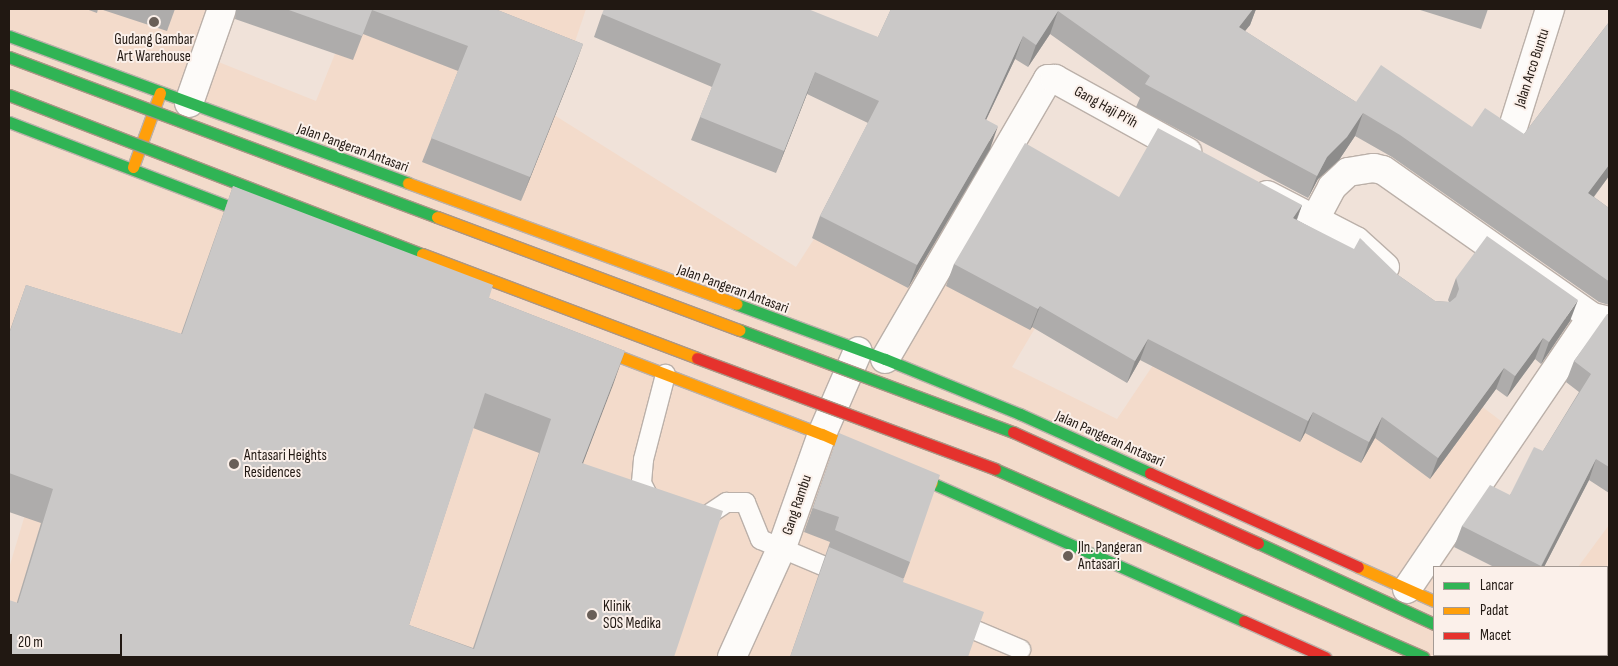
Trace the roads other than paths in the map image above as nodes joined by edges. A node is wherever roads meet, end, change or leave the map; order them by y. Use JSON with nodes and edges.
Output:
{"nodes":[{"id":1,"x":222,"y":9,"type":"edge"},
{"id":2,"x":1550,"y":9,"type":"edge"},
{"id":3,"x":9,"y":36,"type":"edge"},
{"id":4,"x":9,"y":57,"type":"edge"},
{"id":5,"x":160,"y":93,"type":"junction"},
{"id":6,"x":9,"y":95,"type":"edge"},
{"id":7,"x":189,"y":103,"type":"junction"},
{"id":8,"x":9,"y":122,"type":"edge"},
{"id":9,"x":1513,"y":127,"type":"edge"},
{"id":10,"x":1210,"y":164,"type":"edge"},
{"id":11,"x":132,"y":169,"type":"junction"},
{"id":12,"x":1245,"y":183,"type":"edge"},
{"id":13,"x":1314,"y":221,"type":"junction"},
{"id":14,"x":270,"y":222,"type":"edge"},
{"id":15,"x":1402,"y":285,"type":"edge"},
{"id":16,"x":1600,"y":319,"type":"edge"},
{"id":17,"x":573,"y":338,"type":"edge"},
{"id":18,"x":858,"y":351,"type":"junction"},
{"id":19,"x":885,"y":360,"type":"junction"},
{"id":20,"x":665,"y":374,"type":"junction"},
{"id":21,"x":822,"y":434,"type":"junction"},
{"id":22,"x":782,"y":547,"type":"junction"},
{"id":23,"x":864,"y":582,"type":"edge"},
{"id":24,"x":1407,"y":589,"type":"junction"},
{"id":25,"x":1433,"y":601,"type":"edge"},
{"id":26,"x":937,"y":614,"type":"edge"},
{"id":27,"x":1433,"y":624,"type":"edge"},
{"id":28,"x":1020,"y":649,"type":"dead end"},
{"id":29,"x":732,"y":657,"type":"edge"},
{"id":30,"x":1324,"y":657,"type":"edge"},
{"id":31,"x":1424,"y":657,"type":"edge"}],
"edges":[{"from":1,"to":7,"type":"street"},
{"from":2,"to":9,"type":"street","name":"Jalan Arco Buntu"},
{"from":3,"to":5,"type":"main road","name":"Jalan Pangeran Antasari"},
{"from":4,"to":27,"type":"main road","bridge":true},
{"from":5,"to":7,"type":"main road","name":"Jalan Pangeran Antasari"},
{"from":5,"to":11,"type":"main road"},
{"from":6,"to":31,"type":"main road","bridge":true},
{"from":7,"to":18,"type":"main road","name":"Jalan Pangeran Antasari"},
{"from":8,"to":11,"type":"main road"},
{"from":10,"to":19,"type":"street","name":"Gang Haji Pi'ih"},
{"from":11,"to":14,"type":"main road"},
{"from":12,"to":13,"type":"street"},
{"from":13,"to":15,"type":"street"},
{"from":13,"to":16,"type":"street"},
{"from":16,"to":24,"type":"street"},
{"from":17,"to":20,"type":"main road"},
{"from":18,"to":19,"type":"main road","name":"Jalan Pangeran Antasari"},
{"from":18,"to":21,"type":"street","name":"Gang Rambu"},
{"from":19,"to":24,"type":"main road","name":"Jalan Pangeran Antasari"},
{"from":20,"to":21,"type":"main road"},
{"from":20,"to":22,"type":"lane"},
{"from":21,"to":22,"type":"street","name":"Gang Rambu"},
{"from":21,"to":30,"type":"main road"},
{"from":22,"to":23,"type":"lane"},
{"from":22,"to":29,"type":"street","name":"Gang Rambu"},
{"from":24,"to":25,"type":"main road","name":"Jalan Pangeran Antasari"},
{"from":26,"to":28,"type":"lane"}]}
